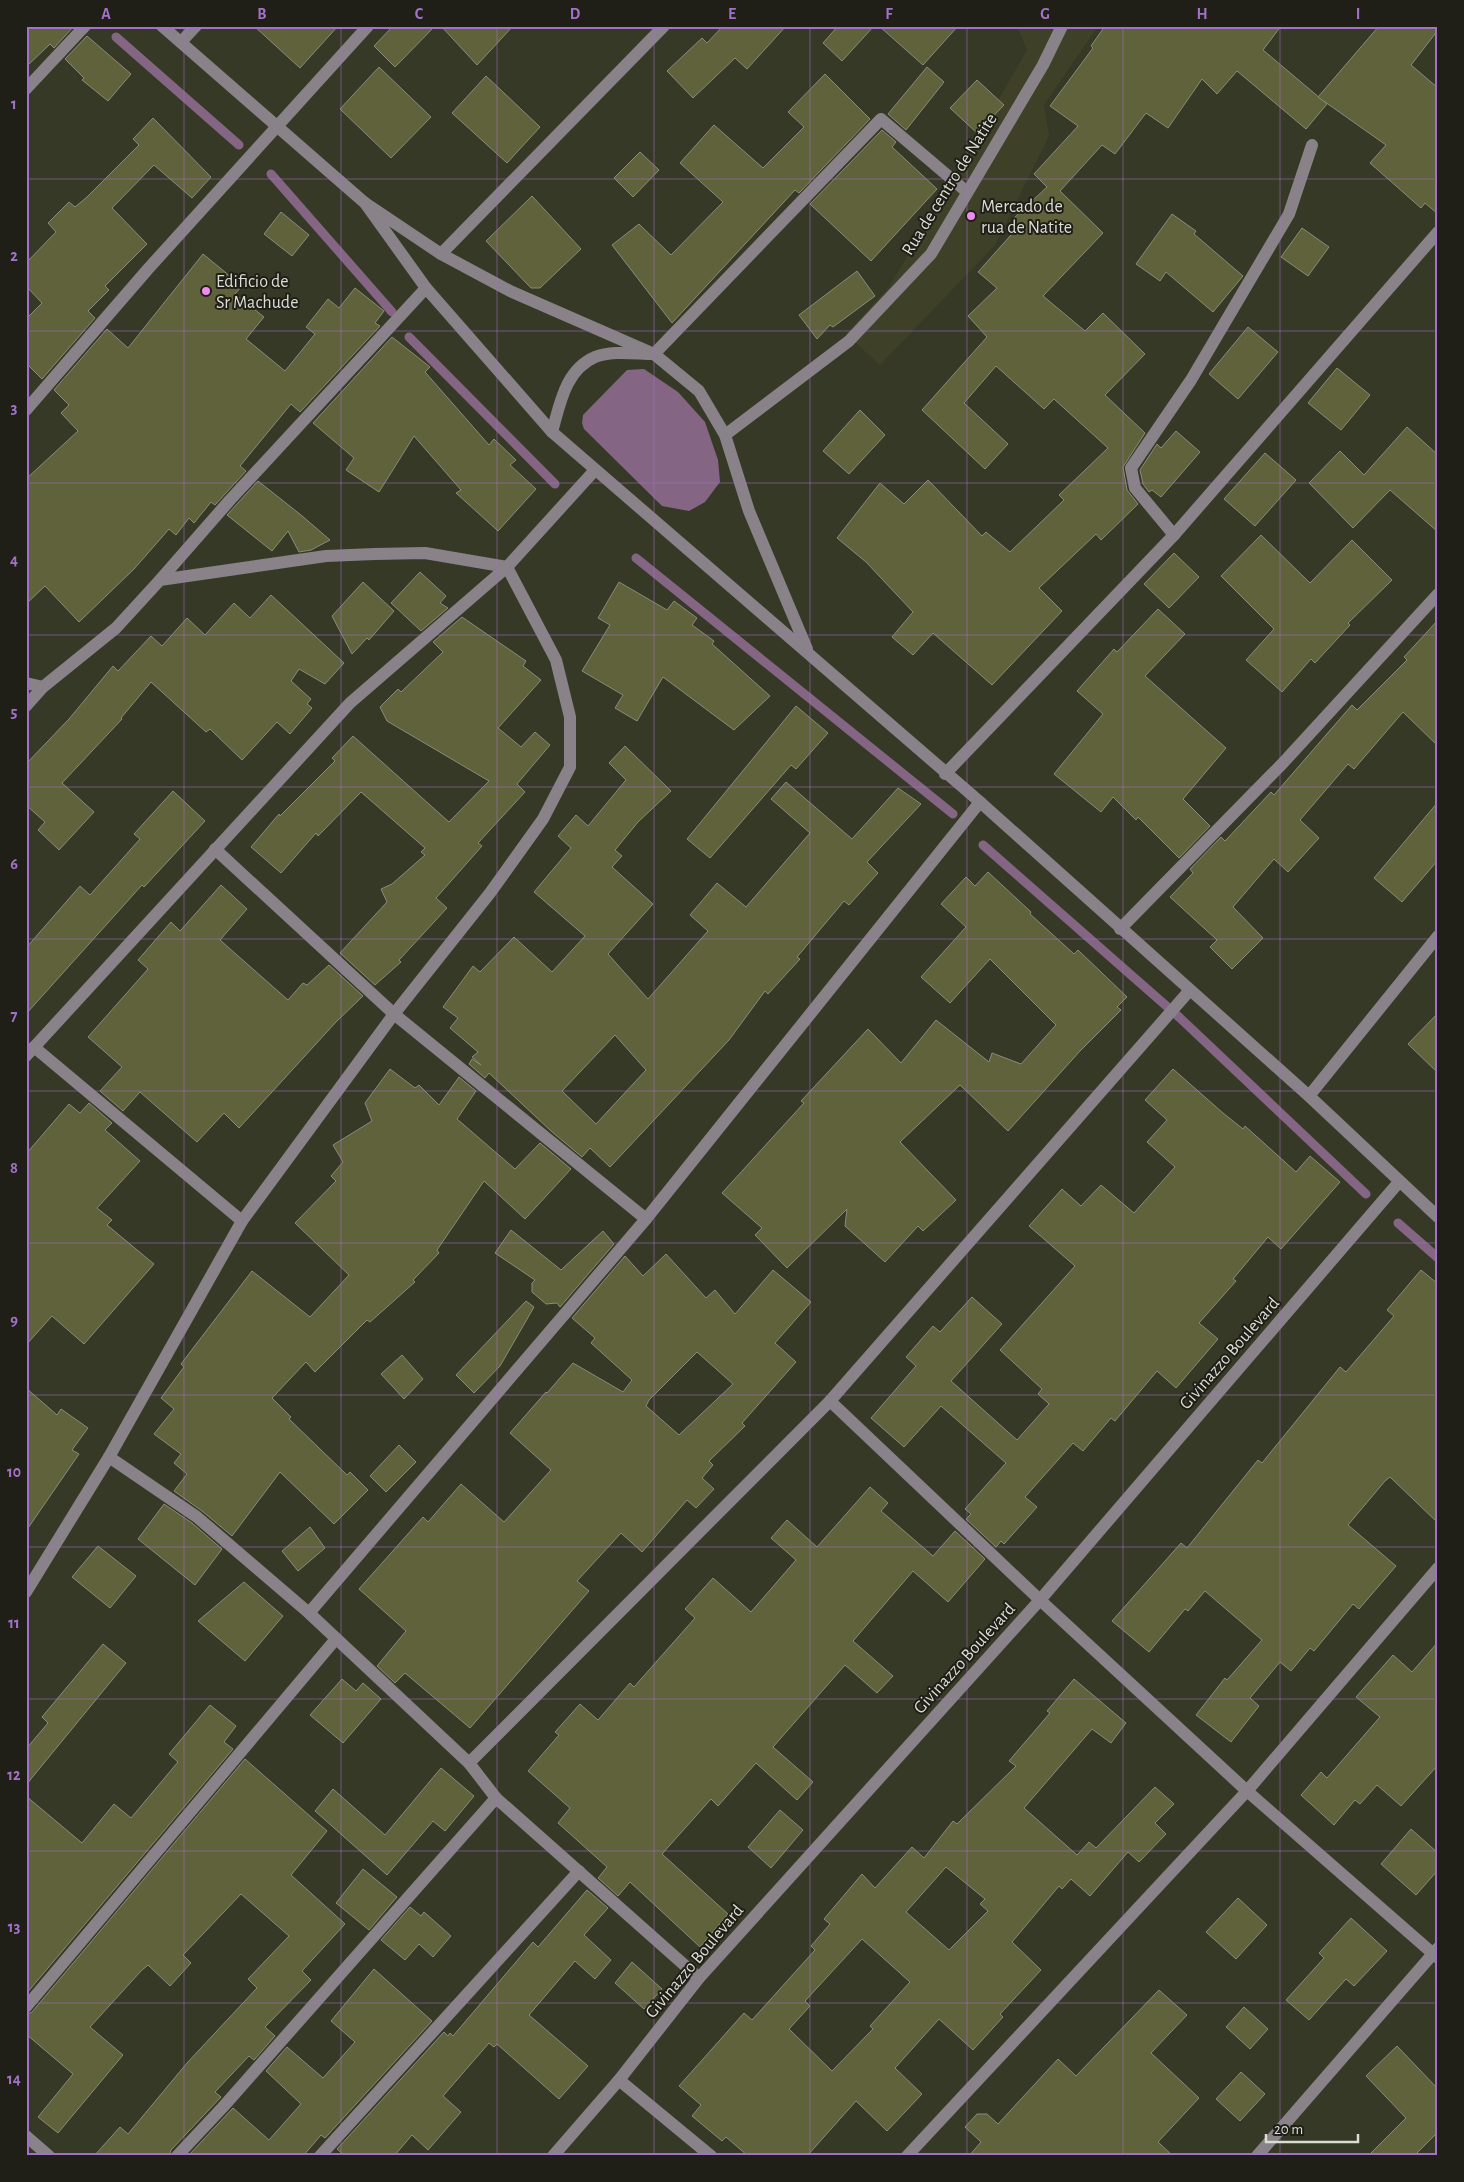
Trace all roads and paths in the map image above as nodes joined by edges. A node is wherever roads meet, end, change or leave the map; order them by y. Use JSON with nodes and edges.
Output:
{"nodes":[{"id":1,"x":85,"y":26,"type":"edge"},
{"id":2,"x":162,"y":26,"type":"edge"},
{"id":3,"x":196,"y":26,"type":"edge"},
{"id":4,"x":368,"y":26,"type":"edge"},
{"id":5,"x":664,"y":26,"type":"edge"},
{"id":6,"x":1062,"y":26,"type":"edge"},
{"id":7,"x":181,"y":42,"type":"junction"},
{"id":8,"x":26,"y":88,"type":"edge"},
{"id":9,"x":276,"y":125,"type":"junction"},
{"id":10,"x":1312,"y":145,"type":"dead end"},
{"id":11,"x":967,"y":192,"type":"junction"},
{"id":12,"x":365,"y":203,"type":"junction"},
{"id":13,"x":1438,"y":232,"type":"edge"},
{"id":14,"x":441,"y":254,"type":"junction"},
{"id":15,"x":426,"y":288,"type":"junction"},
{"id":16,"x":654,"y":354,"type":"junction"},
{"id":17,"x":26,"y":410,"type":"edge"},
{"id":18,"x":552,"y":432,"type":"junction"},
{"id":19,"x":726,"y":436,"type":"junction"},
{"id":20,"x":595,"y":470,"type":"junction"},
{"id":21,"x":1174,"y":535,"type":"junction"},
{"id":22,"x":507,"y":567,"type":"junction"},
{"id":23,"x":160,"y":580,"type":"junction"},
{"id":24,"x":1438,"y":594,"type":"edge"},
{"id":25,"x":809,"y":654,"type":"junction"},
{"id":26,"x":26,"y":683,"type":"edge"},
{"id":27,"x":43,"y":687,"type":"junction"},
{"id":28,"x":26,"y":706,"type":"edge"},
{"id":29,"x":945,"y":774,"type":"junction"},
{"id":30,"x":980,"y":802,"type":"junction"},
{"id":31,"x":215,"y":849,"type":"junction"},
{"id":32,"x":1120,"y":929,"type":"junction"},
{"id":33,"x":1438,"y":936,"type":"edge"},
{"id":34,"x":1190,"y":990,"type":"junction"},
{"id":35,"x":394,"y":1014,"type":"junction"},
{"id":36,"x":30,"y":1052,"type":"edge"},
{"id":37,"x":1309,"y":1096,"type":"junction"},
{"id":38,"x":1399,"y":1182,"type":"junction"},
{"id":39,"x":1438,"y":1217,"type":"edge"},
{"id":40,"x":646,"y":1219,"type":"junction"},
{"id":41,"x":242,"y":1221,"type":"junction"},
{"id":42,"x":830,"y":1401,"type":"junction"},
{"id":43,"x":109,"y":1456,"type":"junction"},
{"id":44,"x":1438,"y":1568,"type":"edge"},
{"id":45,"x":26,"y":1592,"type":"edge"},
{"id":46,"x":1040,"y":1600,"type":"junction"},
{"id":47,"x":309,"y":1613,"type":"junction"},
{"id":48,"x":335,"y":1640,"type":"junction"},
{"id":49,"x":469,"y":1763,"type":"junction"},
{"id":50,"x":1247,"y":1790,"type":"junction"},
{"id":51,"x":496,"y":1798,"type":"junction"},
{"id":52,"x":579,"y":1871,"type":"junction"},
{"id":53,"x":1436,"y":1953,"type":"edge"},
{"id":54,"x":699,"y":1978,"type":"junction"},
{"id":55,"x":26,"y":2007,"type":"edge"},
{"id":56,"x":619,"y":2080,"type":"junction"},
{"id":57,"x":26,"y":2136,"type":"edge"},
{"id":58,"x":49,"y":2156,"type":"edge"},
{"id":59,"x":177,"y":2156,"type":"edge"},
{"id":60,"x":320,"y":2156,"type":"edge"},
{"id":61,"x":553,"y":2156,"type":"edge"},
{"id":62,"x":711,"y":2156,"type":"edge"},
{"id":63,"x":907,"y":2156,"type":"edge"},
{"id":64,"x":1257,"y":2156,"type":"edge"}],
"edges":[{"from":1,"to":8,"type":"street"},
{"from":2,"to":7,"type":"street"},
{"from":3,"to":7,"type":"street"},
{"from":4,"to":9,"type":"street"},
{"from":5,"to":14,"type":"street"},
{"from":6,"to":11,"type":"street","name":"Rua de centro de Natite"},
{"from":7,"to":9,"type":"street"},
{"from":9,"to":12,"type":"street"},
{"from":9,"to":17,"type":"street"},
{"from":10,"to":21,"type":"street"},
{"from":11,"to":16,"type":"street"},
{"from":11,"to":19,"type":"street","name":"Rua de centro de Natite"},
{"from":12,"to":14,"type":"street"},
{"from":12,"to":15,"type":"street"},
{"from":13,"to":21,"type":"street"},
{"from":14,"to":16,"type":"street"},
{"from":15,"to":18,"type":"street"},
{"from":15,"to":23,"type":"street"},
{"from":16,"to":18,"type":"street"},
{"from":16,"to":19,"type":"street"},
{"from":18,"to":20,"type":"street"},
{"from":19,"to":25,"type":"street"},
{"from":20,"to":22,"type":"street"},
{"from":20,"to":25,"type":"street"},
{"from":21,"to":29,"type":"street"},
{"from":22,"to":23,"type":"street"},
{"from":22,"to":31,"type":"street"},
{"from":22,"to":35,"type":"street"},
{"from":23,"to":27,"type":"street"},
{"from":24,"to":32,"type":"street"},
{"from":25,"to":29,"type":"street"},
{"from":26,"to":27,"type":"street"},
{"from":27,"to":28,"type":"street"},
{"from":29,"to":30,"type":"street"},
{"from":30,"to":32,"type":"street"},
{"from":30,"to":40,"type":"street"},
{"from":31,"to":35,"type":"street"},
{"from":31,"to":36,"type":"street"},
{"from":32,"to":34,"type":"street"},
{"from":33,"to":37,"type":"street"},
{"from":34,"to":37,"type":"street"},
{"from":34,"to":42,"type":"street"},
{"from":35,"to":40,"type":"street"},
{"from":35,"to":41,"type":"street"},
{"from":36,"to":41,"type":"street"},
{"from":37,"to":38,"type":"street"},
{"from":38,"to":39,"type":"street"},
{"from":38,"to":46,"type":"street","name":"Givinazzo Boulevard"},
{"from":40,"to":47,"type":"street"},
{"from":41,"to":43,"type":"street"},
{"from":42,"to":46,"type":"street"},
{"from":42,"to":49,"type":"street"},
{"from":43,"to":45,"type":"street"},
{"from":43,"to":47,"type":"street"},
{"from":44,"to":50,"type":"street"},
{"from":46,"to":50,"type":"street"},
{"from":46,"to":54,"type":"street","name":"Givinazzo Boulevard"},
{"from":47,"to":48,"type":"street"},
{"from":48,"to":49,"type":"street"},
{"from":48,"to":55,"type":"street"},
{"from":49,"to":51,"type":"street"},
{"from":50,"to":53,"type":"street"},
{"from":50,"to":63,"type":"street"},
{"from":51,"to":52,"type":"street"},
{"from":51,"to":59,"type":"street"},
{"from":52,"to":54,"type":"street"},
{"from":52,"to":60,"type":"street"},
{"from":53,"to":64,"type":"street"},
{"from":54,"to":56,"type":"street","name":"Givinazzo Boulevard"},
{"from":56,"to":61,"type":"street","name":"Givinazzo Boulevard"},
{"from":56,"to":62,"type":"street"},
{"from":57,"to":58,"type":"street"}]}
